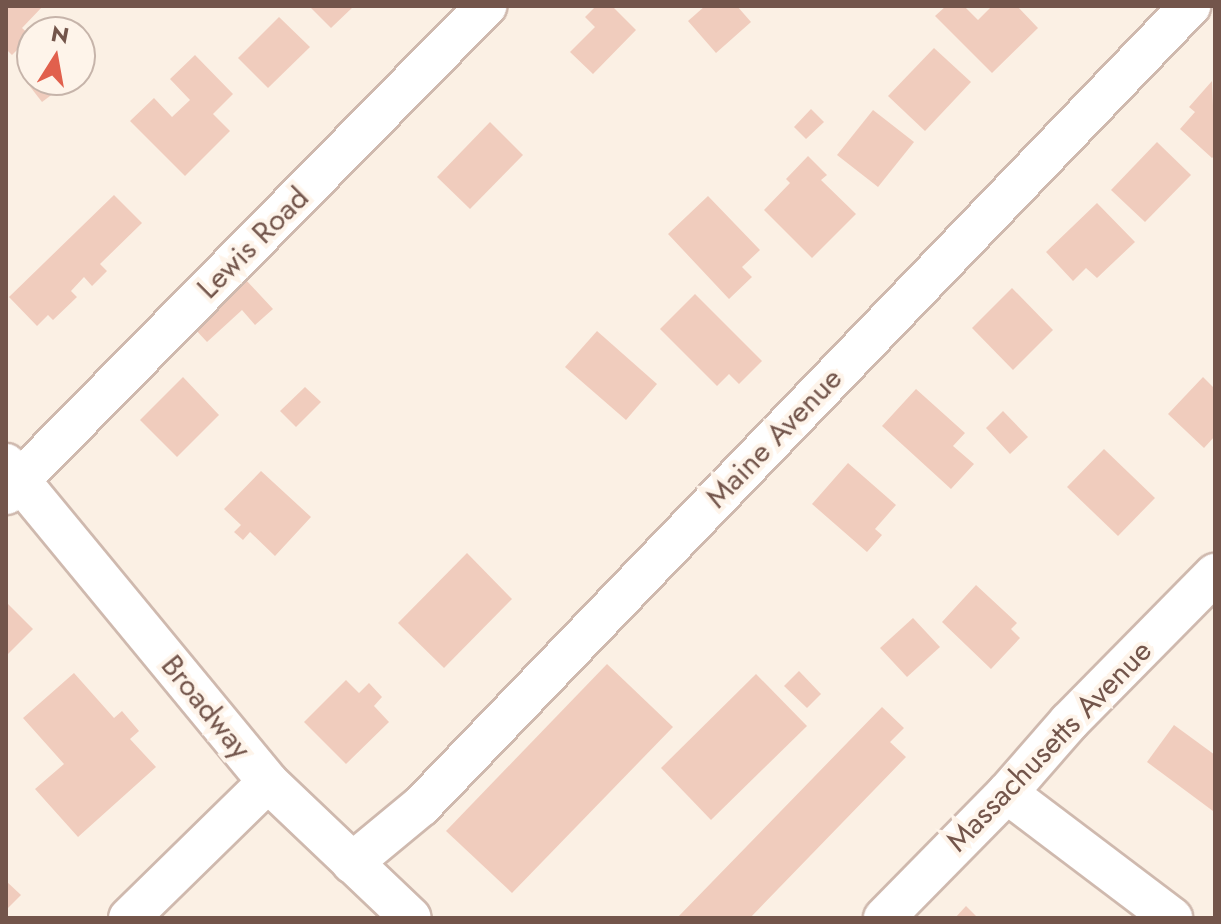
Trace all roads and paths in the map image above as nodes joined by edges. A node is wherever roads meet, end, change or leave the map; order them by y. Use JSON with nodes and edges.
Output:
{"nodes":[{"id":1,"x":486,"y":6,"type":"edge"},
{"id":2,"x":1190,"y":6,"type":"edge"},
{"id":3,"x":10,"y":479,"type":"edge"},
{"id":4,"x":1215,"y":574,"type":"edge"},
{"id":5,"x":268,"y":782,"type":"junction"},
{"id":6,"x":1007,"y":793,"type":"junction"},
{"id":7,"x":352,"y":863,"type":"junction"},
{"id":8,"x":129,"y":918,"type":"edge"},
{"id":9,"x":411,"y":918,"type":"edge"},
{"id":10,"x":884,"y":918,"type":"edge"},
{"id":11,"x":1172,"y":918,"type":"edge"}],
"edges":[{"from":1,"to":3,"type":"street","name":"Lewis Road"},
{"from":2,"to":7,"type":"street","name":"Maine Avenue"},
{"from":3,"to":5,"type":"street","name":"Broadway"},
{"from":4,"to":6,"type":"street","name":"Massachusetts Avenue"},
{"from":5,"to":7,"type":"street","name":"Broadway"},
{"from":5,"to":8,"type":"street"},
{"from":6,"to":10,"type":"street","name":"Massachusetts Avenue"},
{"from":6,"to":11,"type":"street"},
{"from":7,"to":9,"type":"street","name":"Broadway"}]}
